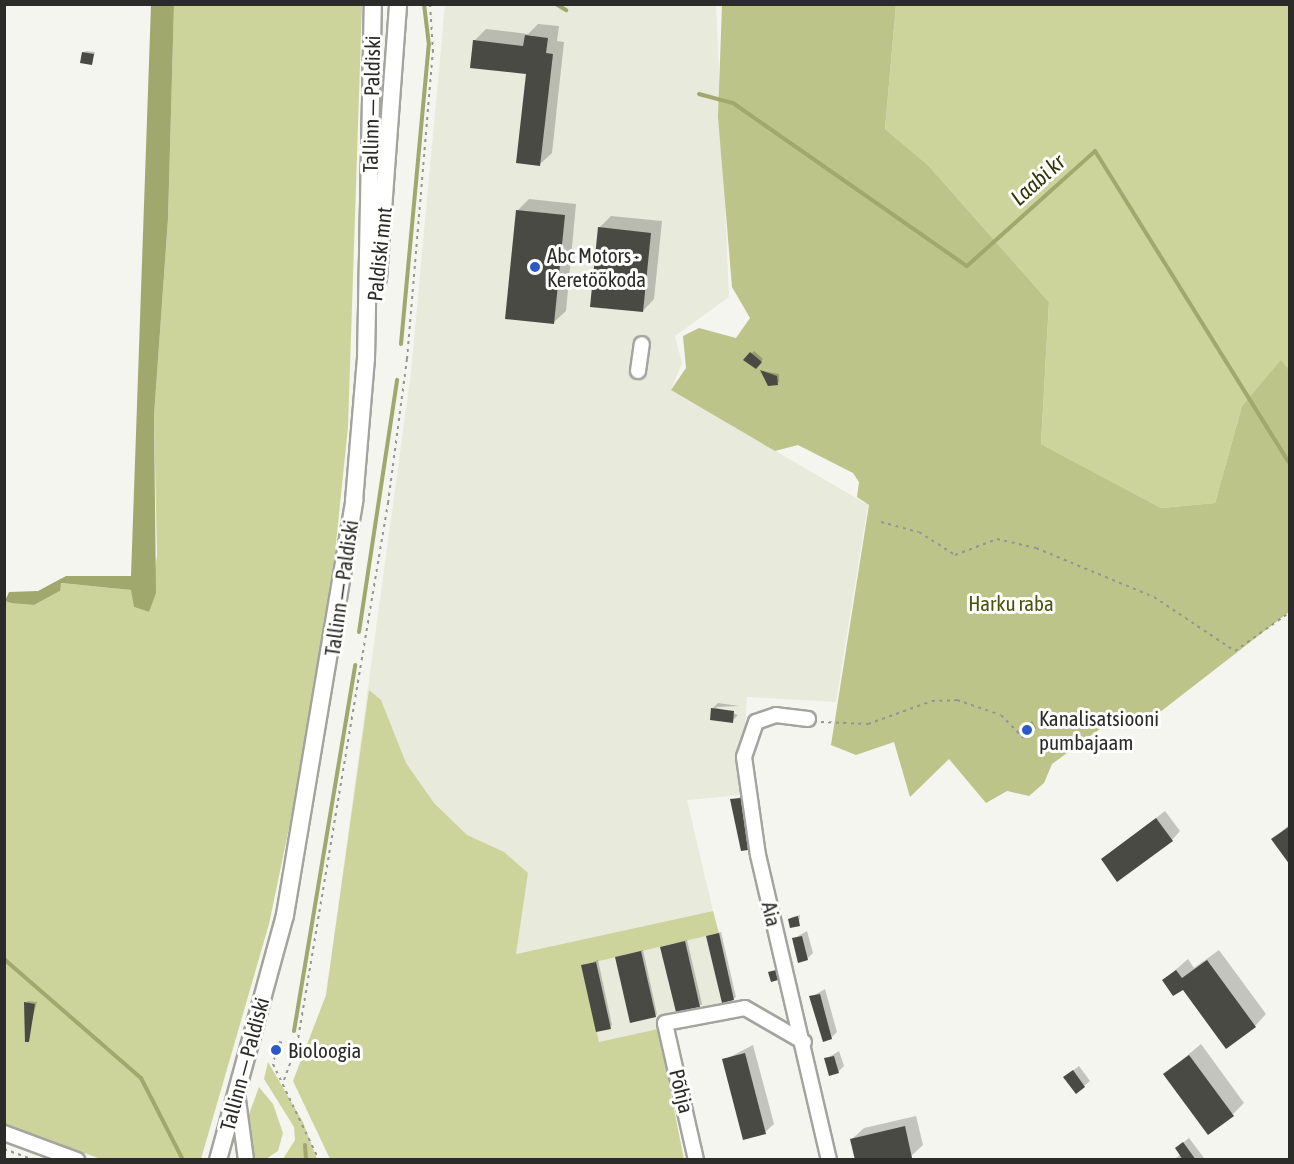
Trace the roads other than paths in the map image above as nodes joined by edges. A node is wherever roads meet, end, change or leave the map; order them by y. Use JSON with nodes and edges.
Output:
{"nodes":[{"id":1,"x":373,"y":4,"type":"edge"},
{"id":2,"x":398,"y":4,"type":"edge"},
{"id":3,"x":642,"y":344,"type":"dead end"},
{"id":4,"x":366,"y":359,"type":"junction"},
{"id":5,"x":638,"y":371,"type":"dead end"},
{"id":6,"x":808,"y":719,"type":"road end"},
{"id":7,"x":804,"y":1042,"type":"junction"},
{"id":8,"x":238,"y":1090,"type":"junction"},
{"id":9,"x":4,"y":1133,"type":"edge"},
{"id":10,"x":77,"y":1160,"type":"edge"},
{"id":11,"x":218,"y":1160,"type":"edge"},
{"id":12,"x":246,"y":1160,"type":"edge"},
{"id":13,"x":696,"y":1160,"type":"edge"},
{"id":14,"x":829,"y":1160,"type":"edge"}],
"edges":[{"from":1,"to":4,"type":"main road","name":"Tallinn — Paldiski"},
{"from":2,"to":4,"type":"main road","name":"Paldiski mnt"},
{"from":3,"to":5,"type":"street"},
{"from":4,"to":8,"type":"main road","name":"Tallinn — Paldiski"},
{"from":6,"to":7,"type":"street","name":"Aia"},
{"from":7,"to":13,"type":"street","name":"Põhja"},
{"from":7,"to":14,"type":"street","name":"Aia"},
{"from":8,"to":11,"type":"main road","name":"Tallinn — Paldiski"},
{"from":8,"to":12,"type":"street"},
{"from":9,"to":10,"type":"street"}]}
